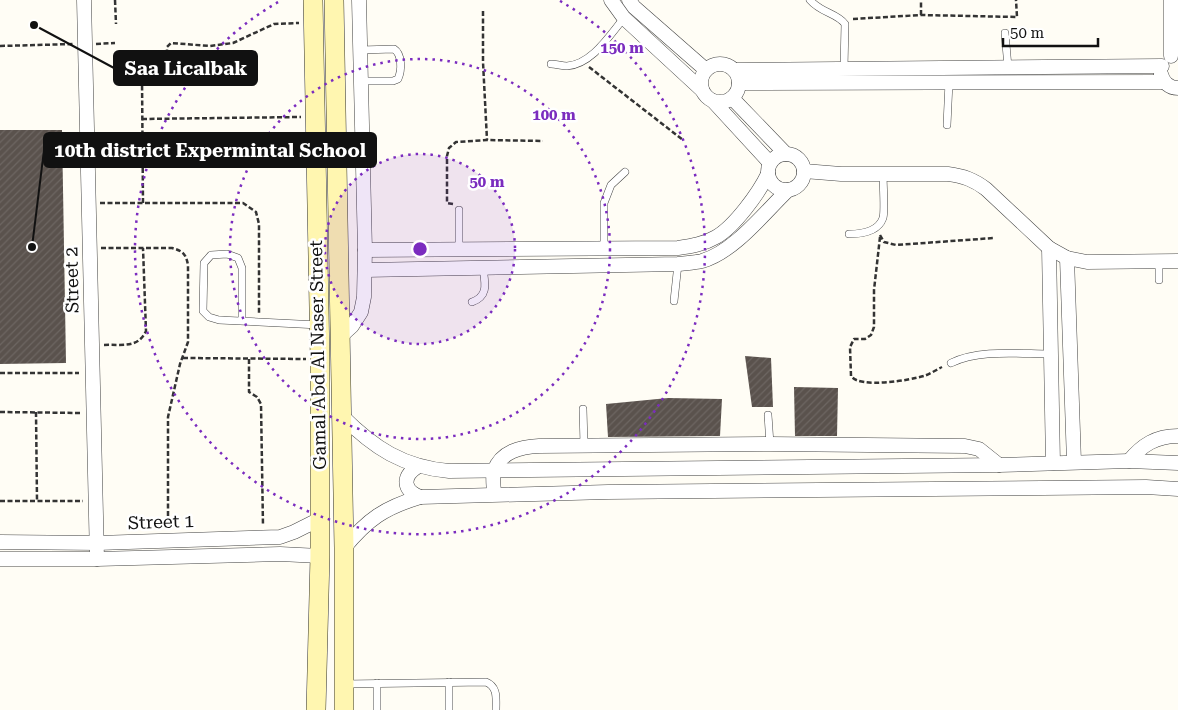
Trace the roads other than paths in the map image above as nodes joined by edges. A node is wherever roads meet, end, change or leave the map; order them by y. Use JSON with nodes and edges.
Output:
{"nodes":[{"id":1,"x":84,"y":0,"type":"edge"},
{"id":2,"x":313,"y":0,"type":"edge"},
{"id":3,"x":334,"y":0,"type":"edge"},
{"id":4,"x":359,"y":0,"type":"edge"},
{"id":5,"x":611,"y":0,"type":"edge"},
{"id":6,"x":629,"y":0,"type":"edge"},
{"id":7,"x":810,"y":0,"type":"edge"},
{"id":8,"x":1171,"y":0,"type":"edge"},
{"id":9,"x":624,"y":18,"type":"junction"},
{"id":10,"x":1005,"y":34,"type":"dead end"},
{"id":11,"x":361,"y":50,"type":"junction"},
{"id":12,"x":1170,"y":59,"type":"edge"},
{"id":13,"x":551,"y":64,"type":"dead end"},
{"id":14,"x":1008,"y":67,"type":"junction"},
{"id":15,"x":844,"y":68,"type":"junction"},
{"id":16,"x":706,"y":70,"type":"junction"},
{"id":17,"x":736,"y":76,"type":"junction"},
{"id":18,"x":362,"y":81,"type":"junction"},
{"id":19,"x":949,"y":82,"type":"junction"},
{"id":20,"x":1164,"y":82,"type":"junction"},
{"id":21,"x":1178,"y":88,"type":"edge"},
{"id":22,"x":702,"y":90,"type":"junction"},
{"id":23,"x":732,"y":98,"type":"junction"},
{"id":24,"x":713,"y":101,"type":"junction"},
{"id":25,"x":947,"y":125,"type":"dead end"},
{"id":26,"x":786,"y":154,"type":"junction"},
{"id":27,"x":769,"y":169,"type":"junction"},
{"id":28,"x":804,"y":171,"type":"junction"},
{"id":29,"x":625,"y":172,"type":"dead end"},
{"id":30,"x":882,"y":174,"type":"junction"},
{"id":31,"x":788,"y":190,"type":"junction"},
{"id":32,"x":459,"y":210,"type":"road end"},
{"id":33,"x":849,"y":234,"type":"dead end"},
{"id":34,"x":604,"y":248,"type":"junction"},
{"id":35,"x":1049,"y":248,"type":"junction"},
{"id":36,"x":459,"y":249,"type":"junction"},
{"id":37,"x":535,"y":249,"type":"junction"},
{"id":38,"x":365,"y":250,"type":"junction"},
{"id":39,"x":1067,"y":258,"type":"junction"},
{"id":40,"x":1159,"y":261,"type":"junction"},
{"id":41,"x":1178,"y":261,"type":"edge"},
{"id":42,"x":678,"y":264,"type":"junction"},
{"id":43,"x":535,"y":267,"type":"junction"},
{"id":44,"x":483,"y":268,"type":"junction"},
{"id":45,"x":365,"y":270,"type":"junction"},
{"id":46,"x":1158,"y":280,"type":"dead end"},
{"id":47,"x":674,"y":301,"type":"dead end"},
{"id":48,"x":472,"y":302,"type":"dead end"},
{"id":49,"x":242,"y":321,"type":"junction"},
{"id":50,"x":319,"y":325,"type":"junction"},
{"id":51,"x":341,"y":336,"type":"junction"},
{"id":52,"x":1051,"y":359,"type":"junction"},
{"id":53,"x":1071,"y":362,"type":"junction"},
{"id":54,"x":951,"y":363,"type":"road end"},
{"id":55,"x":583,"y":409,"type":"dead end"},
{"id":56,"x":768,"y":415,"type":"dead end"},
{"id":57,"x":342,"y":416,"type":"junction"},
{"id":58,"x":1178,"y":436,"type":"edge"},
{"id":59,"x":770,"y":444,"type":"junction"},
{"id":60,"x":584,"y":445,"type":"junction"},
{"id":61,"x":1074,"y":462,"type":"junction"},
{"id":62,"x":1129,"y":462,"type":"junction"},
{"id":63,"x":1053,"y":463,"type":"junction"},
{"id":64,"x":1178,"y":463,"type":"edge"},
{"id":65,"x":1000,"y":465,"type":"junction"},
{"id":66,"x":417,"y":466,"type":"junction"},
{"id":67,"x":608,"y":469,"type":"junction"},
{"id":68,"x":493,"y":471,"type":"junction"},
{"id":69,"x":1178,"y":489,"type":"edge"},
{"id":70,"x":608,"y":492,"type":"junction"},
{"id":71,"x":494,"y":494,"type":"junction"},
{"id":72,"x":420,"y":497,"type":"junction"},
{"id":73,"x":320,"y":519,"type":"junction"},
{"id":74,"x":0,"y":542,"type":"edge"},
{"id":75,"x":98,"y":543,"type":"junction"},
{"id":76,"x":344,"y":548,"type":"junction"},
{"id":77,"x":320,"y":556,"type":"junction"},
{"id":78,"x":0,"y":559,"type":"edge"},
{"id":79,"x":97,"y":559,"type":"junction"},
{"id":80,"x":450,"y":682,"type":"junction"},
{"id":81,"x":377,"y":683,"type":"junction"},
{"id":82,"x":344,"y":684,"type":"junction"},
{"id":83,"x":316,"y":710,"type":"edge"},
{"id":84,"x":344,"y":710,"type":"edge"},
{"id":85,"x":377,"y":710,"type":"edge"},
{"id":86,"x":449,"y":710,"type":"edge"},
{"id":87,"x":496,"y":710,"type":"edge"}],
"edges":[{"from":1,"to":75,"type":"street","name":"Street 2"},
{"from":2,"to":50,"type":"main road","name":"Gamal Abd Al Naser Street"},
{"from":3,"to":51,"type":"main road","name":"Gamal Abd Al Naser Street"},
{"from":4,"to":11,"type":"street"},
{"from":5,"to":9,"type":"street"},
{"from":6,"to":16,"type":"street"},
{"from":7,"to":15,"type":"lane"},
{"from":8,"to":12,"type":"street"},
{"from":9,"to":13,"type":"lane"},
{"from":9,"to":22,"type":"street"},
{"from":10,"to":14,"type":"lane"},
{"from":11,"to":18,"type":"street"},
{"from":11,"to":18,"type":"lane"},
{"from":12,"to":14,"type":"street"},
{"from":12,"to":20,"type":"street"},
{"from":14,"to":15,"type":"street"},
{"from":15,"to":17,"type":"street"},
{"from":16,"to":17,"type":"street"},
{"from":16,"to":22,"type":"street"},
{"from":17,"to":19,"type":"street"},
{"from":17,"to":23,"type":"street"},
{"from":18,"to":38,"type":"street"},
{"from":19,"to":20,"type":"street"},
{"from":19,"to":25,"type":"lane"},
{"from":20,"to":21,"type":"street"},
{"from":22,"to":24,"type":"street"},
{"from":23,"to":24,"type":"street"},
{"from":23,"to":26,"type":"street"},
{"from":24,"to":27,"type":"street"},
{"from":26,"to":27,"type":"street"},
{"from":26,"to":28,"type":"street"},
{"from":27,"to":31,"type":"street"},
{"from":27,"to":34,"type":"street"},
{"from":28,"to":30,"type":"street"},
{"from":28,"to":31,"type":"street"},
{"from":29,"to":34,"type":"lane"},
{"from":30,"to":33,"type":"lane"},
{"from":30,"to":35,"type":"street"},
{"from":31,"to":42,"type":"street"},
{"from":32,"to":36,"type":"lane"},
{"from":34,"to":37,"type":"street"},
{"from":35,"to":39,"type":"street"},
{"from":35,"to":52,"type":"street"},
{"from":36,"to":37,"type":"street"},
{"from":36,"to":38,"type":"street"},
{"from":37,"to":43,"type":"street"},
{"from":38,"to":45,"type":"street"},
{"from":39,"to":40,"type":"street"},
{"from":39,"to":53,"type":"street"},
{"from":40,"to":41,"type":"street"},
{"from":40,"to":46,"type":"lane"},
{"from":42,"to":43,"type":"street"},
{"from":42,"to":47,"type":"lane"},
{"from":43,"to":44,"type":"street"},
{"from":44,"to":45,"type":"street"},
{"from":44,"to":48,"type":"lane"},
{"from":45,"to":51,"type":"street"},
{"from":49,"to":49,"type":"lane"},
{"from":49,"to":50,"type":"lane"},
{"from":50,"to":73,"type":"main road","name":"Gamal Abd Al Naser Street"},
{"from":51,"to":57,"type":"main road","name":"Gamal Abd Al Naser Street"},
{"from":52,"to":53,"type":"street"},
{"from":52,"to":54,"type":"lane"},
{"from":52,"to":63,"type":"street"},
{"from":53,"to":61,"type":"street"},
{"from":55,"to":60,"type":"lane"},
{"from":56,"to":59,"type":"lane"},
{"from":57,"to":66,"type":"street"},
{"from":57,"to":76,"type":"main road","name":"Gamal Abd Al Naser Street"},
{"from":58,"to":62,"type":"street"},
{"from":59,"to":60,"type":"street"},
{"from":59,"to":65,"type":"street"},
{"from":60,"to":68,"type":"street"},
{"from":61,"to":62,"type":"street"},
{"from":61,"to":63,"type":"street"},
{"from":62,"to":64,"type":"street"},
{"from":63,"to":65,"type":"street"},
{"from":65,"to":67,"type":"street"},
{"from":66,"to":68,"type":"street"},
{"from":66,"to":72,"type":"street"},
{"from":67,"to":68,"type":"street"},
{"from":67,"to":70,"type":"street"},
{"from":68,"to":71,"type":"street"},
{"from":69,"to":70,"type":"street"},
{"from":70,"to":71,"type":"street"},
{"from":71,"to":72,"type":"street"},
{"from":72,"to":76,"type":"street"},
{"from":73,"to":75,"type":"street","name":"Street 1"},
{"from":73,"to":77,"type":"main road","name":"Gamal Abd Al Naser Street"},
{"from":74,"to":75,"type":"street","name":"Street 1"},
{"from":75,"to":79,"type":"street","name":"Street 2"},
{"from":76,"to":82,"type":"main road","name":"Gamal Abd Al Naser Street"},
{"from":77,"to":79,"type":"street","name":"Street 1"},
{"from":77,"to":83,"type":"main road","name":"Gamal Abd Al Naser Street"},
{"from":78,"to":79,"type":"street","name":"Street 1"},
{"from":80,"to":81,"type":"lane"},
{"from":80,"to":86,"type":"lane"},
{"from":80,"to":87,"type":"lane"},
{"from":81,"to":82,"type":"lane"},
{"from":81,"to":85,"type":"lane"},
{"from":82,"to":84,"type":"main road","name":"Gamal Abd Al Naser Street"}]}
